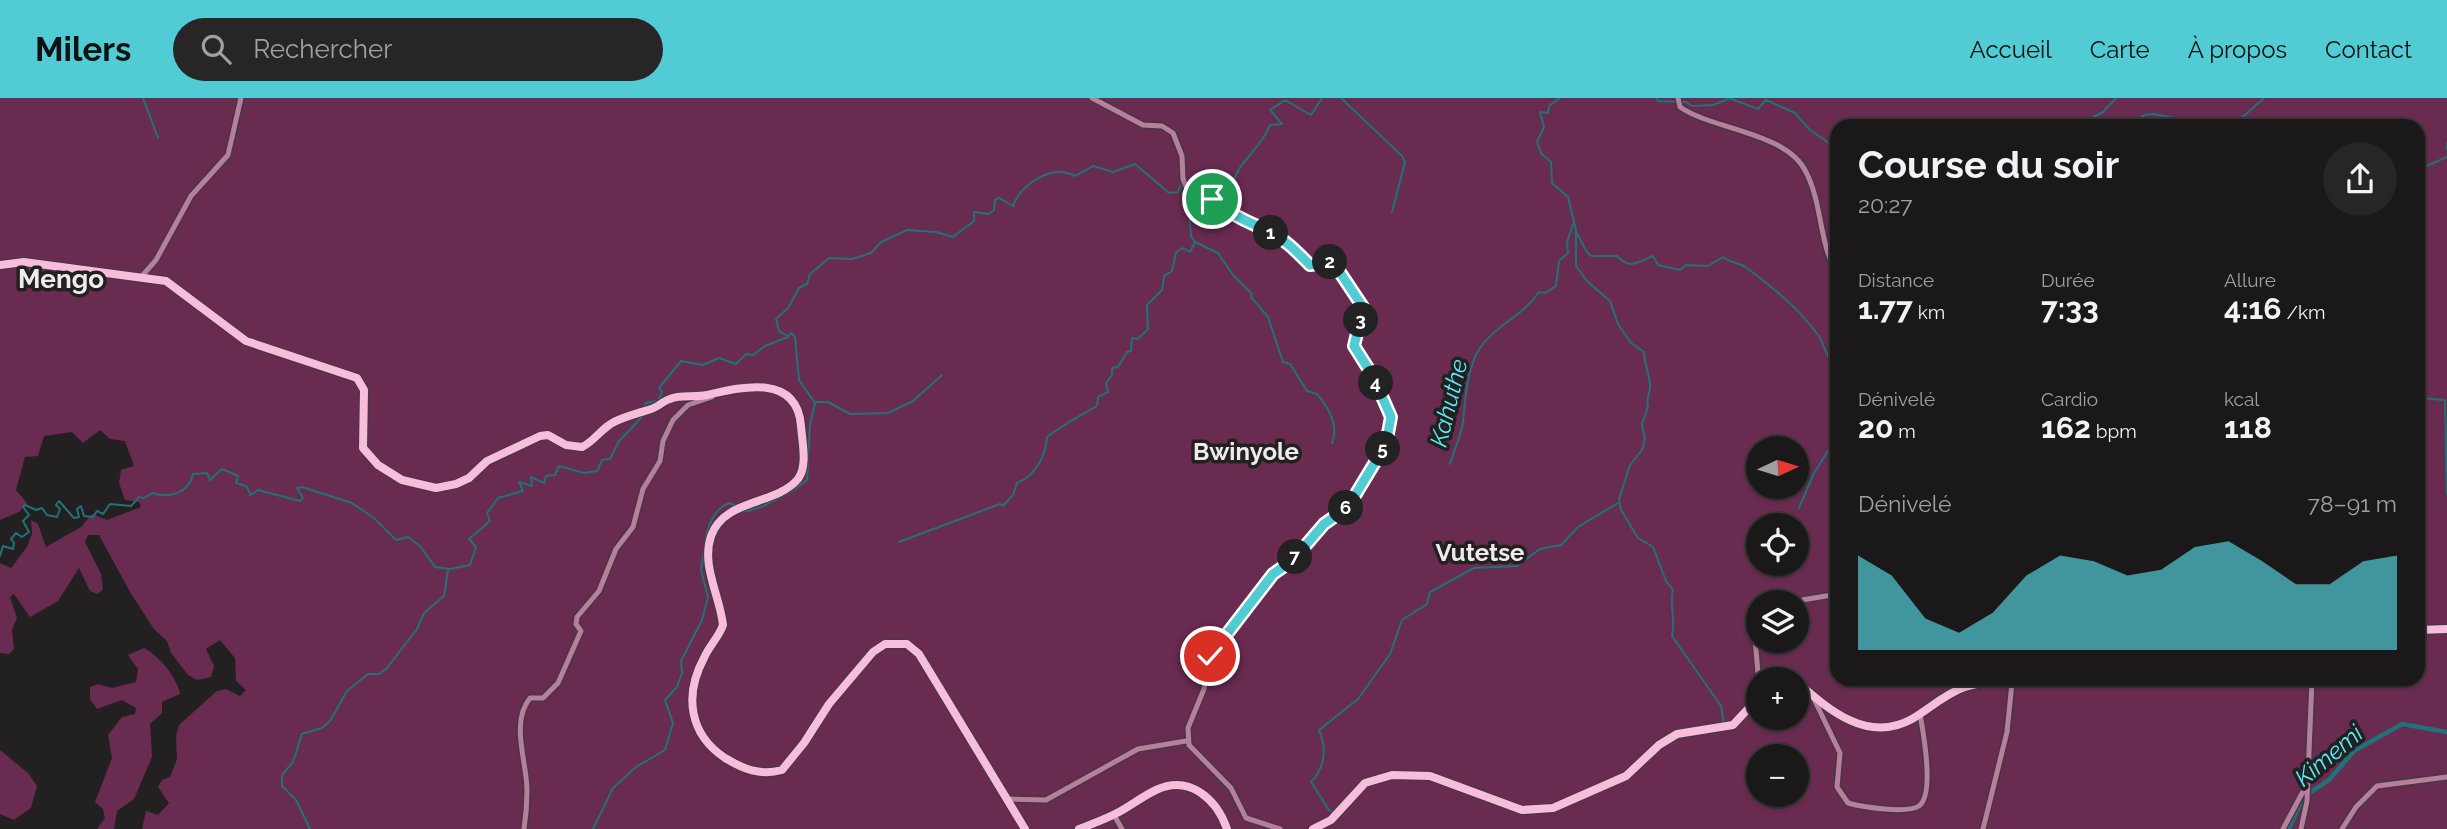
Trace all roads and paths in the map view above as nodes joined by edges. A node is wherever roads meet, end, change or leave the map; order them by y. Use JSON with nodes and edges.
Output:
{"nodes":[{"id":1,"x":241,"y":98,"type":"edge"},
{"id":2,"x":1092,"y":98,"type":"edge"},
{"id":3,"x":1678,"y":101,"type":"edge"},
{"id":4,"x":1830,"y":260,"type":"edge"},
{"id":5,"x":0,"y":265,"type":"edge"},
{"id":6,"x":142,"y":276,"type":"junction"},
{"id":7,"x":718,"y":391,"type":"junction"},
{"id":8,"x":1830,"y":595,"type":"edge"},
{"id":9,"x":1809,"y":599,"type":"edge"},
{"id":10,"x":2447,"y":629,"type":"edge"},
{"id":11,"x":2425,"y":630,"type":"edge"},
{"id":12,"x":1977,"y":686,"type":"edge"},
{"id":13,"x":2012,"y":686,"type":"edge"},
{"id":14,"x":2312,"y":686,"type":"edge"},
{"id":15,"x":1809,"y":694,"type":"edge"},
{"id":16,"x":1814,"y":699,"type":"junction"},
{"id":17,"x":1746,"y":711,"type":"edge"},
{"id":18,"x":1920,"y":713,"type":"junction"},
{"id":19,"x":1186,"y":741,"type":"junction"},
{"id":20,"x":2447,"y":777,"type":"edge"},
{"id":21,"x":2307,"y":791,"type":"junction"},
{"id":22,"x":1008,"y":799,"type":"junction"},
{"id":23,"x":1114,"y":815,"type":"junction"},
{"id":24,"x":524,"y":829,"type":"edge"},
{"id":25,"x":1025,"y":829,"type":"edge"},
{"id":26,"x":1079,"y":829,"type":"edge"},
{"id":27,"x":1122,"y":829,"type":"edge"},
{"id":28,"x":1227,"y":829,"type":"edge"},
{"id":29,"x":1280,"y":829,"type":"edge"},
{"id":30,"x":1314,"y":829,"type":"edge"},
{"id":31,"x":1983,"y":829,"type":"edge"},
{"id":32,"x":2283,"y":829,"type":"edge"},
{"id":33,"x":2301,"y":829,"type":"edge"},
{"id":34,"x":2342,"y":829,"type":"edge"}],
"edges":[{"from":1,"to":6,"type":"street"},
{"from":2,"to":19,"type":"street"},
{"from":3,"to":4,"type":"street"},
{"from":5,"to":6,"type":"highway"},
{"from":6,"to":7,"type":"highway"},
{"from":7,"to":22,"type":"highway"},
{"from":7,"to":24,"type":"street"},
{"from":8,"to":9,"type":"street"},
{"from":10,"to":11,"type":"highway"},
{"from":12,"to":18,"type":"highway"},
{"from":13,"to":31,"type":"street"},
{"from":14,"to":21,"type":"street"},
{"from":15,"to":16,"type":"highway"},
{"from":16,"to":18,"type":"highway"},
{"from":16,"to":18,"type":"street"},
{"from":17,"to":30,"type":"highway"},
{"from":19,"to":22,"type":"street"},
{"from":19,"to":29,"type":"street"},
{"from":20,"to":34,"type":"street"},
{"from":21,"to":32,"type":"street"},
{"from":21,"to":33,"type":"street"},
{"from":22,"to":25,"type":"highway"},
{"from":23,"to":26,"type":"highway"},
{"from":23,"to":27,"type":"street"},
{"from":23,"to":28,"type":"highway"}]}
